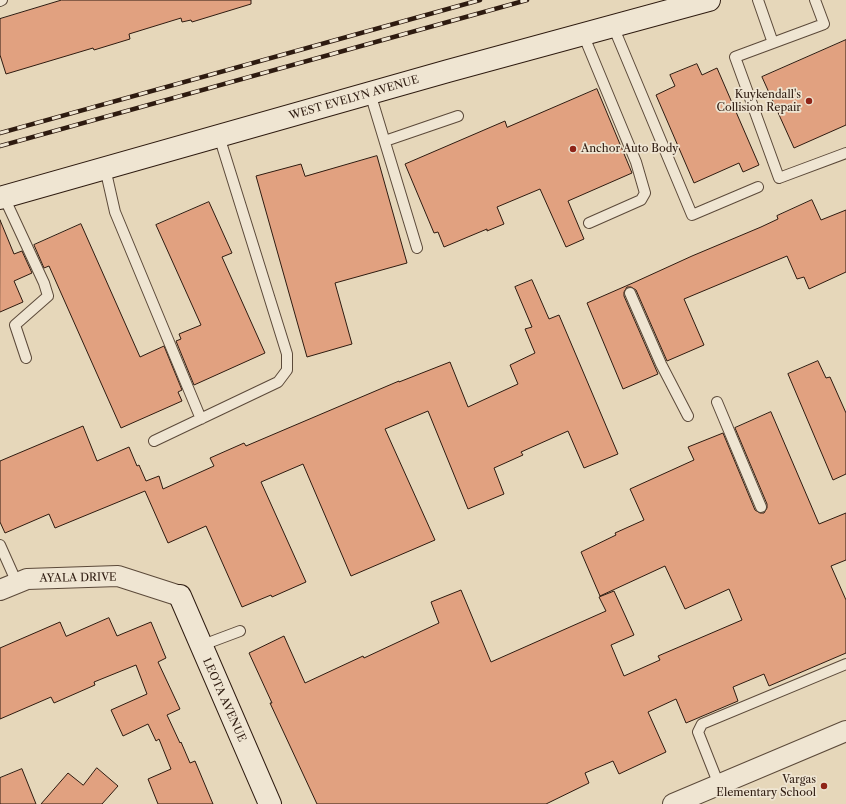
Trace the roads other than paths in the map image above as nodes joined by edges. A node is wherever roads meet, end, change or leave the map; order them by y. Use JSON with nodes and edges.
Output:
{"nodes":[{"id":1,"x":709,"y":0,"type":"edge"},
{"id":2,"x":758,"y":0,"type":"edge"},
{"id":3,"x":815,"y":0,"type":"edge"},
{"id":4,"x":613,"y":26,"type":"junction"},
{"id":5,"x":583,"y":34,"type":"junction"},
{"id":6,"x":773,"y":43,"type":"junction"},
{"id":7,"x":370,"y":93,"type":"junction"},
{"id":8,"x":458,"y":116,"type":"dead end"},
{"id":9,"x":219,"y":136,"type":"junction"},
{"id":10,"x":385,"y":141,"type":"junction"},
{"id":11,"x":846,"y":153,"type":"edge"},
{"id":12,"x":105,"y":168,"type":"junction"},
{"id":13,"x":758,"y":187,"type":"dead end"},
{"id":14,"x":2,"y":197,"type":"edge"},
{"id":15,"x":589,"y":223,"type":"dead end"},
{"id":16,"x":417,"y":248,"type":"dead end"},
{"id":17,"x":630,"y":293,"type":"dead end"},
{"id":18,"x":26,"y":358,"type":"dead end"},
{"id":19,"x":717,"y":402,"type":"dead end"},
{"id":20,"x":688,"y":416,"type":"dead end"},
{"id":21,"x":201,"y":419,"type":"junction"},
{"id":22,"x":154,"y":442,"type":"dead end"},
{"id":23,"x":761,"y":507,"type":"dead end"},
{"id":24,"x":0,"y":545,"type":"edge"},
{"id":25,"x":9,"y":587,"type":"edge"},
{"id":26,"x":180,"y":596,"type":"joint"},
{"id":27,"x":240,"y":631,"type":"dead end"},
{"id":28,"x":200,"y":646,"type":"junction"},
{"id":29,"x":846,"y":664,"type":"edge"},
{"id":30,"x":846,"y":731,"type":"edge"},
{"id":31,"x":720,"y":784,"type":"junction"},
{"id":32,"x":270,"y":804,"type":"edge"},
{"id":33,"x":672,"y":804,"type":"edge"}],
"edges":[{"from":1,"to":4,"type":"main road","name":"WEST EVELYN AVENUE"},
{"from":2,"to":6,"type":"lane"},
{"from":3,"to":6,"type":"lane"},
{"from":4,"to":5,"type":"main road","name":"WEST EVELYN AVENUE"},
{"from":4,"to":13,"type":"lane"},
{"from":5,"to":7,"type":"main road","name":"WEST EVELYN AVENUE"},
{"from":5,"to":15,"type":"lane"},
{"from":6,"to":11,"type":"lane"},
{"from":7,"to":9,"type":"main road","name":"WEST EVELYN AVENUE"},
{"from":7,"to":10,"type":"lane"},
{"from":8,"to":10,"type":"lane"},
{"from":9,"to":12,"type":"main road","name":"WEST EVELYN AVENUE"},
{"from":9,"to":21,"type":"lane"},
{"from":10,"to":16,"type":"lane"},
{"from":12,"to":14,"type":"main road","name":"WEST EVELYN AVENUE"},
{"from":12,"to":21,"type":"lane"},
{"from":14,"to":18,"type":"lane"},
{"from":17,"to":20,"type":"lane"},
{"from":19,"to":23,"type":"lane"},
{"from":21,"to":22,"type":"lane"},
{"from":24,"to":25,"type":"lane"},
{"from":25,"to":26,"type":"street","name":"AYALA DRIVE"},
{"from":26,"to":28,"type":"main road","name":"LEOTA AVENUE"},
{"from":27,"to":28,"type":"lane"},
{"from":28,"to":32,"type":"main road","name":"LEOTA AVENUE"},
{"from":29,"to":31,"type":"lane"},
{"from":30,"to":31,"type":"street"},
{"from":31,"to":33,"type":"street"}]}
